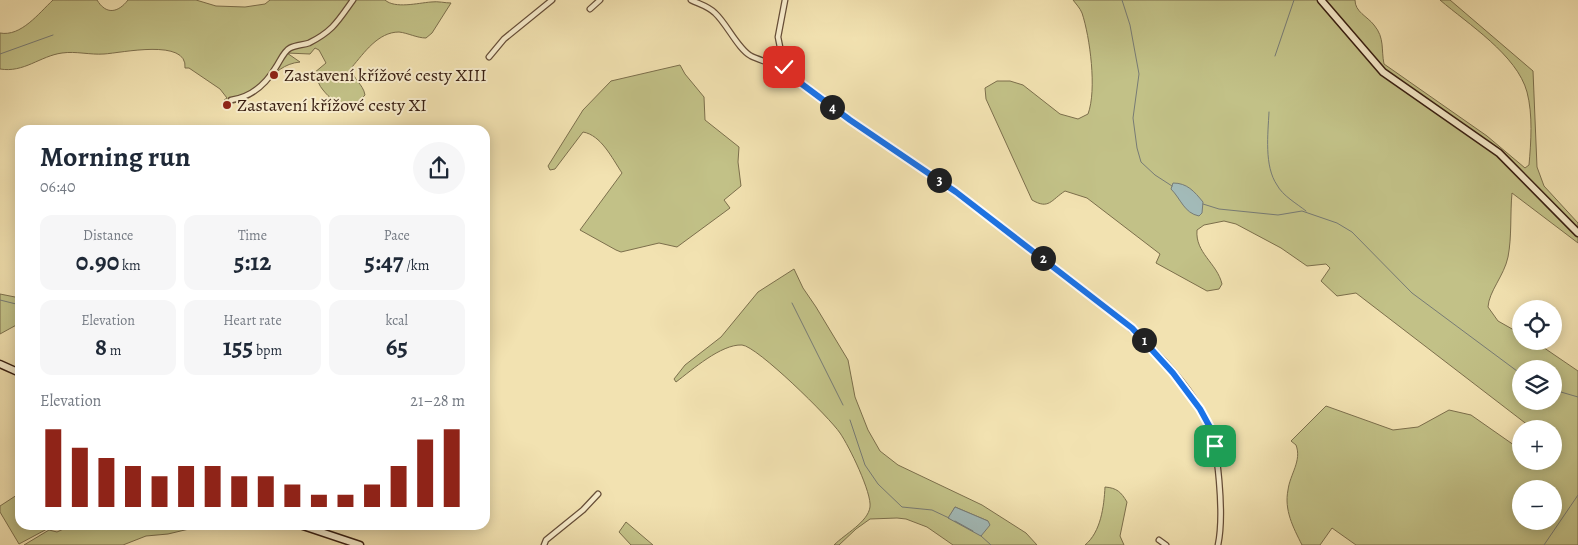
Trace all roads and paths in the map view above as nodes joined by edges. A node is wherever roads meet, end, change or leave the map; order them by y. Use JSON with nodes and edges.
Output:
{"nodes":[{"id":1,"x":353,"y":0,"type":"edge"},
{"id":2,"x":552,"y":0,"type":"edge"},
{"id":3,"x":600,"y":0,"type":"edge"},
{"id":4,"x":693,"y":0,"type":"edge"},
{"id":5,"x":784,"y":0,"type":"edge"},
{"id":6,"x":1321,"y":0,"type":"edge"},
{"id":7,"x":590,"y":9,"type":"dead end"},
{"id":8,"x":489,"y":57,"type":"dead end"},
{"id":9,"x":783,"y":70,"type":"junction"},
{"id":10,"x":231,"y":100,"type":"dead end"},
{"id":11,"x":1578,"y":233,"type":"edge"},
{"id":12,"x":0,"y":364,"type":"edge"},
{"id":13,"x":15,"y":371,"type":"edge"},
{"id":14,"x":598,"y":494,"type":"dead end"},
{"id":15,"x":315,"y":530,"type":"edge"},
{"id":16,"x":1159,"y":540,"type":"dead end"},
{"id":17,"x":360,"y":545,"type":"edge"},
{"id":18,"x":544,"y":545,"type":"edge"},
{"id":19,"x":1166,"y":545,"type":"edge"},
{"id":20,"x":1218,"y":545,"type":"edge"}],
"edges":[{"from":1,"to":10,"type":"street"},
{"from":2,"to":8,"type":"street"},
{"from":3,"to":7,"type":"street"},
{"from":4,"to":9,"type":"street"},
{"from":5,"to":9,"type":"street"},
{"from":6,"to":11,"type":"street"},
{"from":9,"to":20,"type":"street"},
{"from":12,"to":13,"type":"street"},
{"from":14,"to":18,"type":"street"},
{"from":15,"to":17,"type":"street"},
{"from":16,"to":19,"type":"street"}]}
